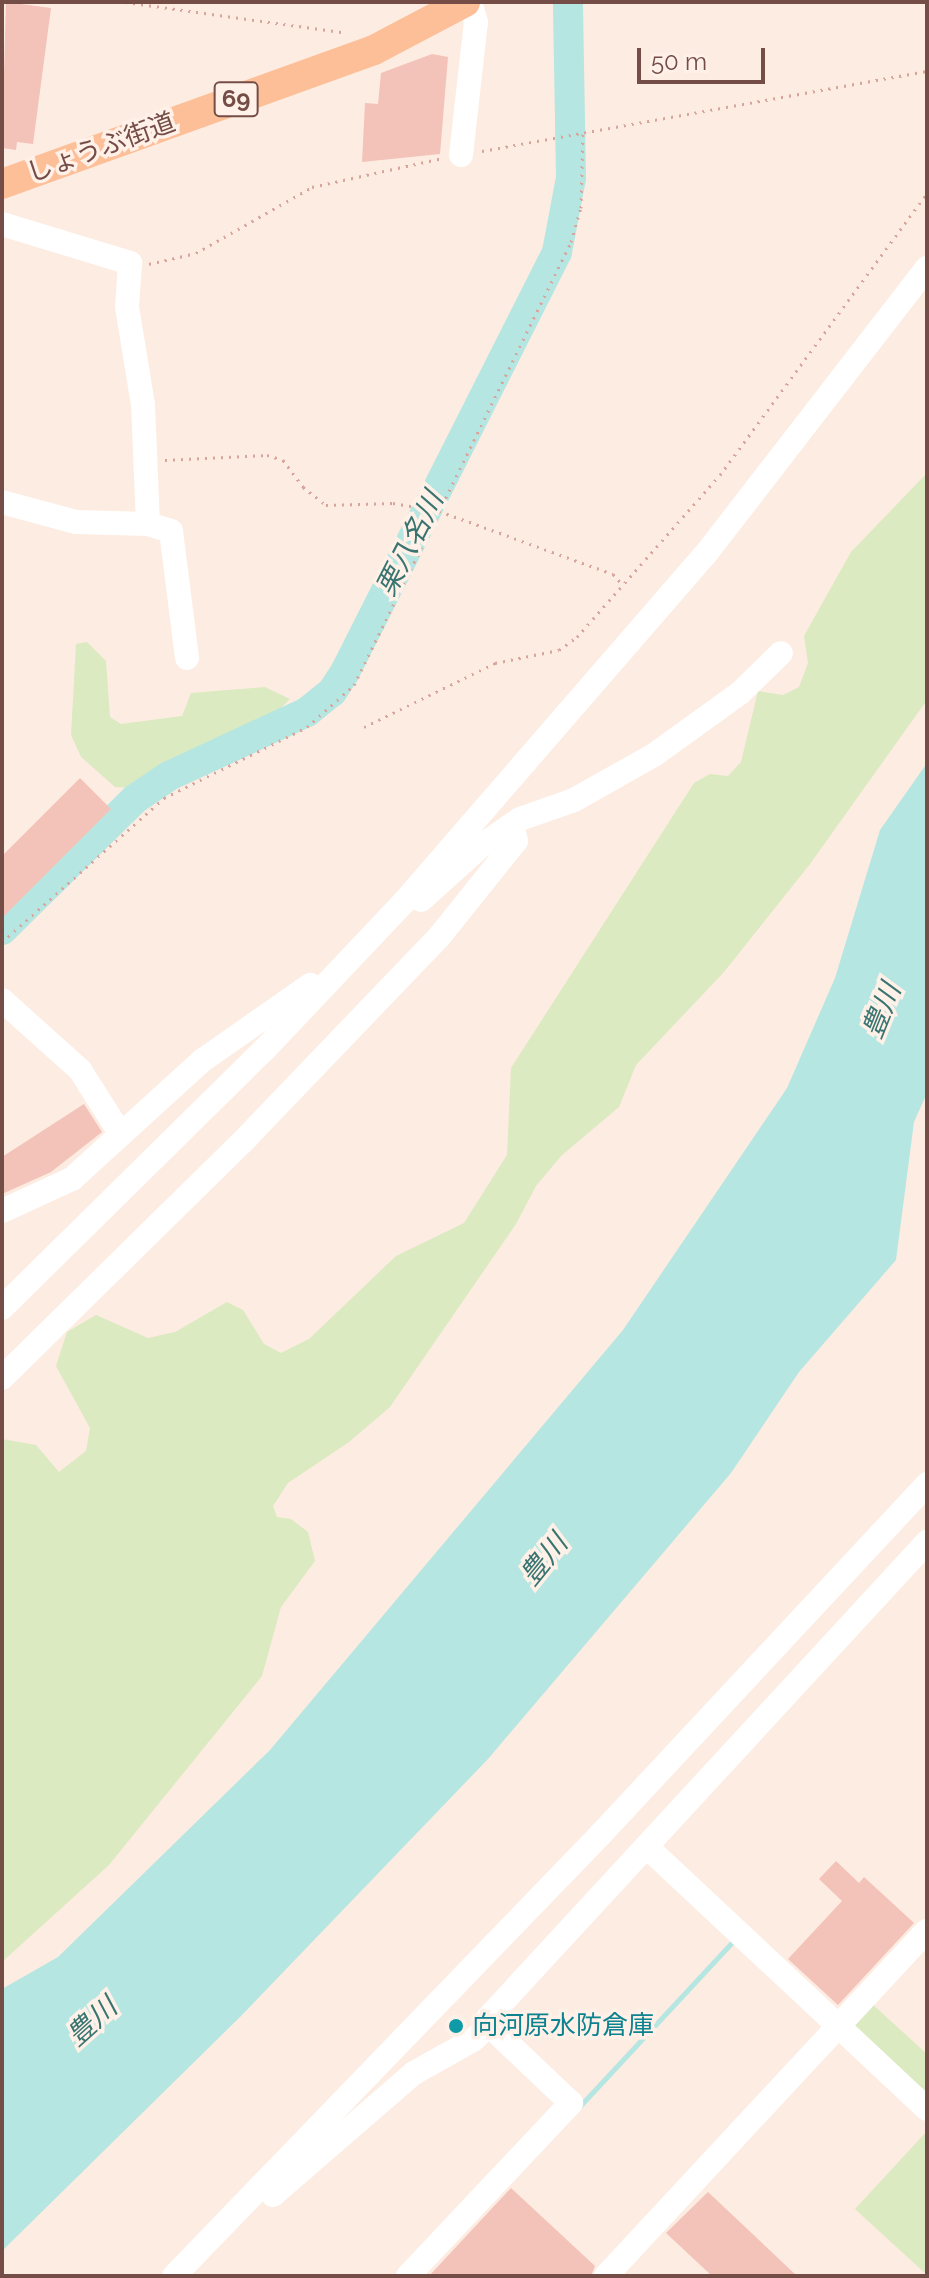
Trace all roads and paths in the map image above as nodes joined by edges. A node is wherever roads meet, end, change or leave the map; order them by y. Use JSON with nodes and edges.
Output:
{"nodes":[{"id":1,"x":125,"y":2,"type":"edge"},
{"id":2,"x":467,"y":2,"type":"edge"},
{"id":3,"x":374,"y":50,"type":"junction"},
{"id":4,"x":927,"y":71,"type":"edge"},
{"id":5,"x":581,"y":133,"type":"junction"},
{"id":6,"x":461,"y":155,"type":"junction"},
{"id":7,"x":2,"y":184,"type":"edge"},
{"id":8,"x":927,"y":193,"type":"edge"},
{"id":9,"x":2,"y":224,"type":"edge"},
{"id":10,"x":130,"y":263,"type":"junction"},
{"id":11,"x":927,"y":268,"type":"edge"},
{"id":12,"x":145,"y":460,"type":"junction"},
{"id":13,"x":2,"y":502,"type":"edge"},
{"id":14,"x":439,"y":511,"type":"junction"},
{"id":15,"x":148,"y":524,"type":"junction"},
{"id":16,"x":623,"y":585,"type":"junction"},
{"id":17,"x":781,"y":653,"type":"dead end"},
{"id":18,"x":187,"y":658,"type":"dead end"},
{"id":19,"x":364,"y":727,"type":"dead end"},
{"id":20,"x":506,"y":829,"type":"junction"},
{"id":21,"x":404,"y":902,"type":"junction"},
{"id":22,"x":2,"y":942,"type":"edge"},
{"id":23,"x":334,"y":978,"type":"junction"},
{"id":24,"x":2,"y":1000,"type":"edge"},
{"id":25,"x":120,"y":1133,"type":"junction"},
{"id":26,"x":2,"y":1211,"type":"edge"},
{"id":27,"x":2,"y":1308,"type":"edge"},
{"id":28,"x":2,"y":1378,"type":"edge"},
{"id":29,"x":927,"y":1484,"type":"edge"},
{"id":30,"x":927,"y":1542,"type":"edge"},
{"id":31,"x":647,"y":1847,"type":"junction"},
{"id":32,"x":927,"y":1931,"type":"edge"},
{"id":33,"x":489,"y":2025,"type":"junction"},
{"id":34,"x":839,"y":2027,"type":"junction"},
{"id":35,"x":927,"y":2109,"type":"edge"},
{"id":36,"x":219,"y":2233,"type":"junction"},
{"id":37,"x":174,"y":2276,"type":"edge"},
{"id":38,"x":408,"y":2276,"type":"edge"},
{"id":39,"x":606,"y":2276,"type":"edge"}],
"edges":[{"from":1,"to":3,"type":"path"},
{"from":2,"to":3,"type":"main road","name":"しょうぶ街道","number":"69"},
{"from":2,"to":6,"type":"street"},
{"from":3,"to":7,"type":"main road","name":"しょうぶ街道","number":"69"},
{"from":4,"to":5,"type":"path"},
{"from":5,"to":6,"type":"path"},
{"from":5,"to":14,"type":"path"},
{"from":6,"to":10,"type":"path"},
{"from":8,"to":16,"type":"path"},
{"from":9,"to":10,"type":"street"},
{"from":10,"to":12,"type":"street"},
{"from":11,"to":21,"type":"street"},
{"from":12,"to":14,"type":"path"},
{"from":12,"to":15,"type":"street"},
{"from":13,"to":15,"type":"street"},
{"from":14,"to":16,"type":"path"},
{"from":14,"to":22,"type":"path"},
{"from":15,"to":18,"type":"street"},
{"from":16,"to":19,"type":"path"},
{"from":17,"to":20,"type":"street"},
{"from":20,"to":21,"type":"street"},
{"from":20,"to":28,"type":"street"},
{"from":21,"to":23,"type":"street"},
{"from":23,"to":25,"type":"street"},
{"from":23,"to":27,"type":"street"},
{"from":24,"to":25,"type":"street"},
{"from":25,"to":26,"type":"street"},
{"from":29,"to":36,"type":"street"},
{"from":30,"to":31,"type":"street"},
{"from":31,"to":33,"type":"street"},
{"from":31,"to":34,"type":"street"},
{"from":32,"to":34,"type":"street"},
{"from":33,"to":36,"type":"street"},
{"from":33,"to":38,"type":"street"},
{"from":34,"to":35,"type":"street"},
{"from":34,"to":39,"type":"street"},
{"from":36,"to":37,"type":"street"}]}
